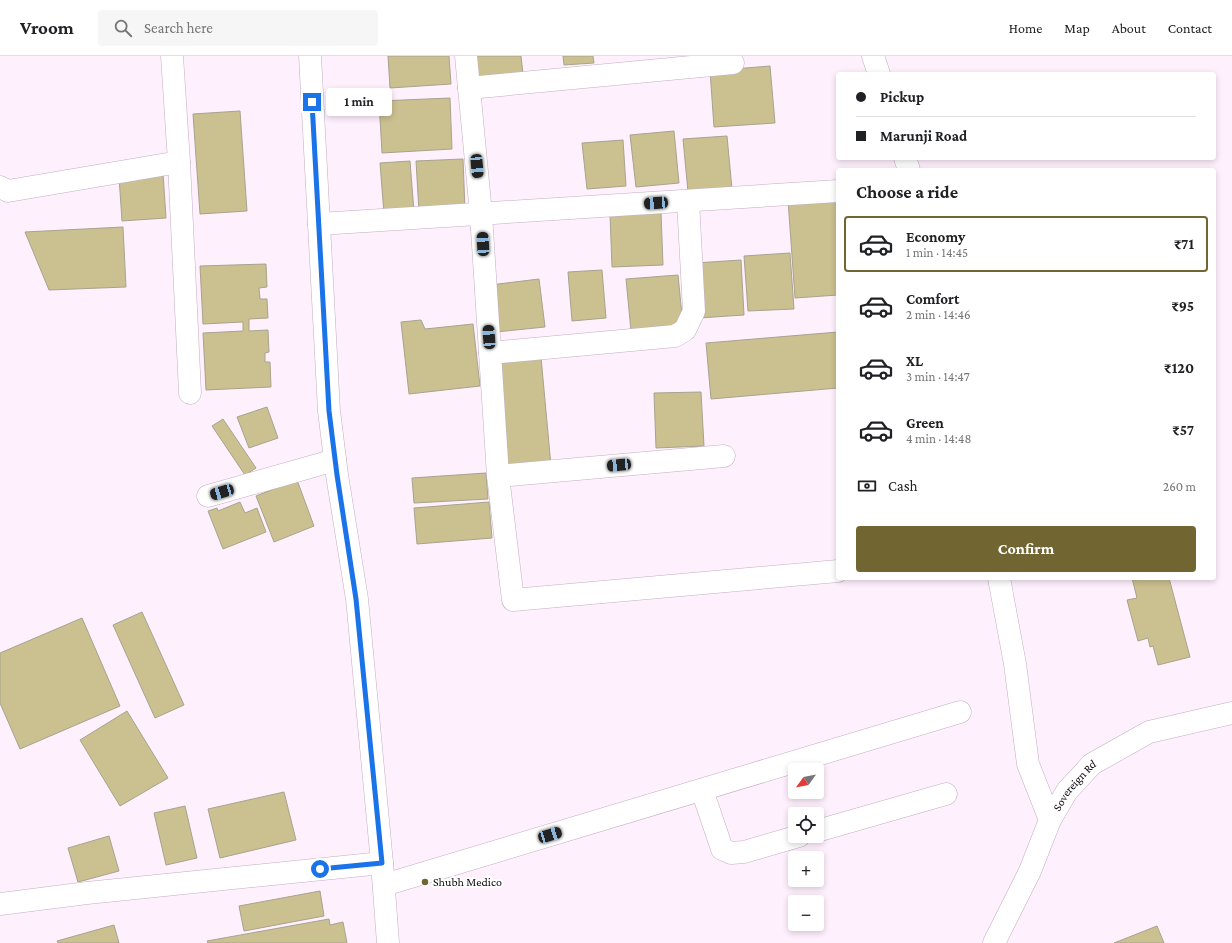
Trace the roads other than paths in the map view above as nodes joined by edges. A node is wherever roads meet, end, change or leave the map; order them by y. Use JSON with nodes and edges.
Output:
{"nodes":[{"id":1,"x":172,"y":56,"type":"edge"},
{"id":2,"x":310,"y":56,"type":"edge"},
{"id":3,"x":466,"y":56,"type":"edge"},
{"id":4,"x":874,"y":56,"type":"edge"},
{"id":5,"x":733,"y":64,"type":"dead end"},
{"id":6,"x":878,"y":72,"type":"edge"},
{"id":7,"x":469,"y":88,"type":"junction"},
{"id":8,"x":179,"y":162,"type":"junction"},
{"id":9,"x":0,"y":187,"type":"edge"},
{"id":10,"x":836,"y":191,"type":"edge"},
{"id":11,"x":688,"y":201,"type":"junction"},
{"id":12,"x":481,"y":214,"type":"junction"},
{"id":13,"x":319,"y":224,"type":"junction"},
{"id":14,"x":490,"y":353,"type":"junction"},
{"id":15,"x":190,"y":393,"type":"dead end"},
{"id":16,"x":724,"y":456,"type":"dead end"},
{"id":17,"x":335,"y":460,"type":"junction"},
{"id":18,"x":498,"y":476,"type":"junction"},
{"id":19,"x":208,"y":496,"type":"dead end"},
{"id":20,"x":836,"y":571,"type":"edge"},
{"id":21,"x":999,"y":580,"type":"edge"},
{"id":22,"x":960,"y":712,"type":"dead end"},
{"id":23,"x":1232,"y":713,"type":"edge"},
{"id":24,"x":702,"y":790,"type":"junction"},
{"id":25,"x":946,"y":794,"type":"dead end"},
{"id":26,"x":1050,"y":820,"type":"junction"},
{"id":27,"x":824,"y":829,"type":"edge"},
{"id":28,"x":788,"y":839,"type":"edge"},
{"id":29,"x":382,"y":863,"type":"junction"},
{"id":30,"x":384,"y":885,"type":"junction"},
{"id":31,"x":0,"y":904,"type":"edge"},
{"id":32,"x":388,"y":943,"type":"edge"},
{"id":33,"x":994,"y":943,"type":"edge"}],
"edges":[{"from":1,"to":8,"type":"street"},
{"from":2,"to":13,"type":"street"},
{"from":3,"to":7,"type":"street"},
{"from":4,"to":6,"type":"street"},
{"from":5,"to":7,"type":"street"},
{"from":7,"to":12,"type":"street"},
{"from":8,"to":9,"type":"street"},
{"from":8,"to":15,"type":"street"},
{"from":10,"to":11,"type":"street"},
{"from":11,"to":12,"type":"street"},
{"from":11,"to":14,"type":"street"},
{"from":12,"to":13,"type":"street"},
{"from":12,"to":14,"type":"street"},
{"from":13,"to":17,"type":"street"},
{"from":14,"to":18,"type":"street"},
{"from":16,"to":18,"type":"street"},
{"from":17,"to":19,"type":"street"},
{"from":17,"to":29,"type":"street"},
{"from":18,"to":20,"type":"street"},
{"from":21,"to":26,"type":"street"},
{"from":22,"to":24,"type":"street"},
{"from":23,"to":26,"type":"street","name":"Sovereign Rd"},
{"from":24,"to":28,"type":"street"},
{"from":24,"to":30,"type":"street"},
{"from":25,"to":27,"type":"street"},
{"from":26,"to":33,"type":"street","name":"Sovereign Rd"},
{"from":29,"to":30,"type":"street"},
{"from":29,"to":31,"type":"street"},
{"from":30,"to":32,"type":"street"}]}
